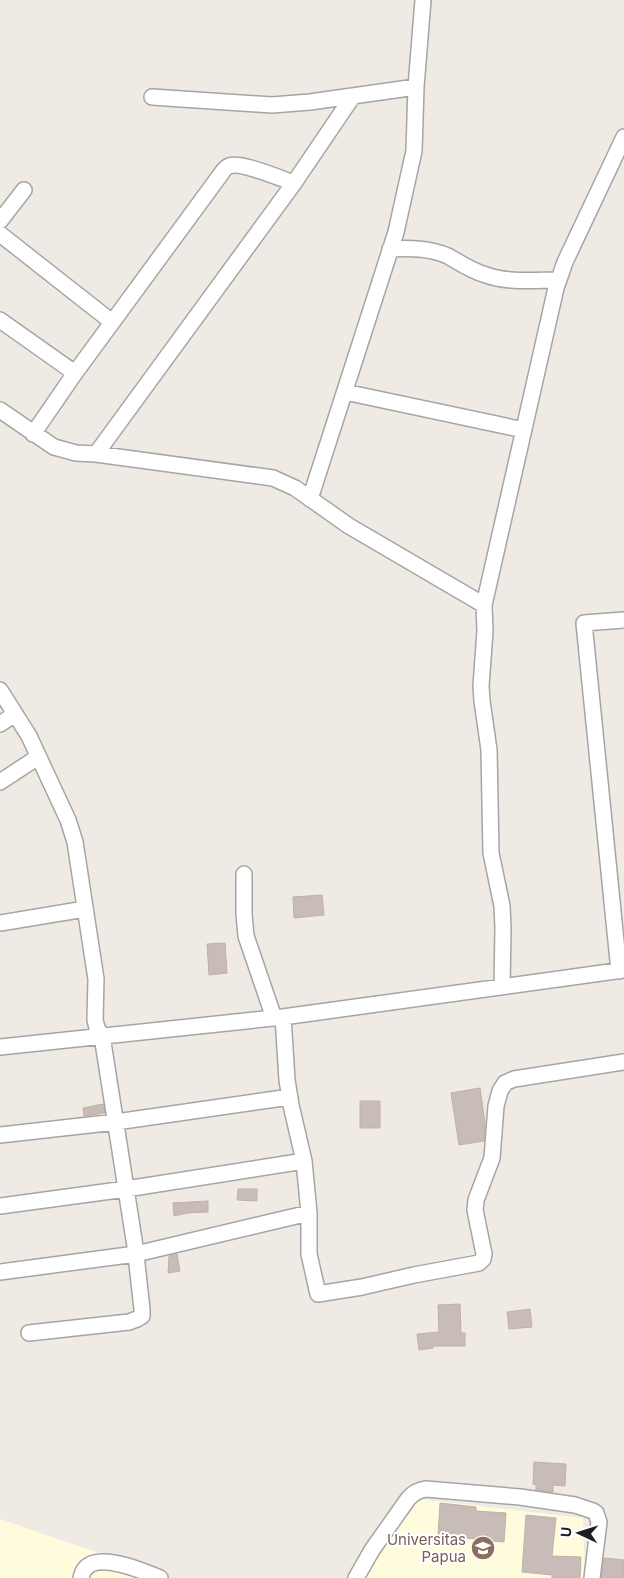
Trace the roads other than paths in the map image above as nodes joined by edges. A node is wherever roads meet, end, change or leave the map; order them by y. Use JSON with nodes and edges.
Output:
{"nodes":[{"id":1,"x":423,"y":0,"type":"edge"},
{"id":2,"x":416,"y":87,"type":"junction"},
{"id":3,"x":353,"y":96,"type":"junction"},
{"id":4,"x":152,"y":98,"type":"dead end"},
{"id":5,"x":624,"y":137,"type":"edge"},
{"id":6,"x":294,"y":183,"type":"junction"},
{"id":7,"x":24,"y":190,"type":"dead end"},
{"id":8,"x":0,"y":221,"type":"edge"},
{"id":9,"x":0,"y":234,"type":"edge"},
{"id":10,"x":390,"y":249,"type":"junction"},
{"id":11,"x":559,"y":280,"type":"junction"},
{"id":12,"x":0,"y":320,"type":"edge"},
{"id":13,"x":112,"y":322,"type":"junction"},
{"id":14,"x":75,"y":373,"type":"junction"},
{"id":15,"x":345,"y":392,"type":"junction"},
{"id":16,"x":0,"y":410,"type":"edge"},
{"id":17,"x":524,"y":430,"type":"junction"},
{"id":18,"x":33,"y":434,"type":"junction"},
{"id":19,"x":96,"y":454,"type":"junction"},
{"id":20,"x":310,"y":499,"type":"junction"},
{"id":21,"x":484,"y":605,"type":"junction"},
{"id":22,"x":624,"y":620,"type":"edge"},
{"id":23,"x":0,"y":690,"type":"edge"},
{"id":24,"x":15,"y":714,"type":"junction"},
{"id":25,"x":0,"y":724,"type":"edge"},
{"id":26,"x":38,"y":756,"type":"junction"},
{"id":27,"x":0,"y":782,"type":"edge"},
{"id":28,"x":244,"y":874,"type":"dead end"},
{"id":29,"x":86,"y":909,"type":"junction"},
{"id":30,"x":0,"y":923,"type":"edge"},
{"id":31,"x":622,"y":971,"type":"edge"},
{"id":32,"x":502,"y":987,"type":"junction"},
{"id":33,"x":278,"y":1018,"type":"junction"},
{"id":34,"x":102,"y":1036,"type":"junction"},
{"id":35,"x":0,"y":1046,"type":"edge"},
{"id":36,"x":624,"y":1062,"type":"edge"},
{"id":37,"x":290,"y":1097,"type":"junction"},
{"id":38,"x":116,"y":1122,"type":"junction"},
{"id":39,"x":0,"y":1135,"type":"edge"},
{"id":40,"x":304,"y":1161,"type":"junction"},
{"id":41,"x":126,"y":1189,"type":"junction"},
{"id":42,"x":0,"y":1206,"type":"edge"},
{"id":43,"x":309,"y":1213,"type":"junction"},
{"id":44,"x":136,"y":1254,"type":"junction"},
{"id":45,"x":0,"y":1272,"type":"edge"},
{"id":46,"x":29,"y":1333,"type":"dead end"},
{"id":47,"x":81,"y":1578,"type":"edge"},
{"id":48,"x":160,"y":1578,"type":"edge"},
{"id":49,"x":356,"y":1578,"type":"edge"},
{"id":50,"x":592,"y":1578,"type":"edge"}],
"edges":[{"from":1,"to":2,"type":"street"},
{"from":2,"to":3,"type":"street"},
{"from":2,"to":10,"type":"street"},
{"from":3,"to":4,"type":"street"},
{"from":3,"to":6,"type":"street"},
{"from":5,"to":11,"type":"street"},
{"from":6,"to":13,"type":"street"},
{"from":6,"to":19,"type":"street"},
{"from":7,"to":8,"type":"street"},
{"from":9,"to":13,"type":"street"},
{"from":10,"to":11,"type":"street"},
{"from":10,"to":15,"type":"street"},
{"from":11,"to":17,"type":"street"},
{"from":12,"to":14,"type":"street"},
{"from":13,"to":14,"type":"street"},
{"from":14,"to":18,"type":"street"},
{"from":15,"to":17,"type":"street"},
{"from":15,"to":20,"type":"street"},
{"from":16,"to":18,"type":"street"},
{"from":17,"to":21,"type":"street"},
{"from":18,"to":19,"type":"street"},
{"from":19,"to":20,"type":"street"},
{"from":20,"to":21,"type":"street"},
{"from":21,"to":32,"type":"street"},
{"from":22,"to":31,"type":"street"},
{"from":23,"to":24,"type":"street"},
{"from":24,"to":25,"type":"street"},
{"from":24,"to":26,"type":"street"},
{"from":26,"to":27,"type":"street"},
{"from":26,"to":29,"type":"street"},
{"from":28,"to":33,"type":"street"},
{"from":29,"to":30,"type":"street"},
{"from":29,"to":34,"type":"street"},
{"from":31,"to":32,"type":"street"},
{"from":32,"to":33,"type":"street"},
{"from":33,"to":34,"type":"street"},
{"from":33,"to":37,"type":"street"},
{"from":34,"to":35,"type":"street"},
{"from":34,"to":38,"type":"street"},
{"from":36,"to":43,"type":"street"},
{"from":37,"to":38,"type":"street"},
{"from":37,"to":40,"type":"street"},
{"from":38,"to":39,"type":"street"},
{"from":38,"to":41,"type":"street"},
{"from":40,"to":41,"type":"street"},
{"from":40,"to":43,"type":"street"},
{"from":41,"to":42,"type":"street"},
{"from":41,"to":44,"type":"street"},
{"from":43,"to":44,"type":"street"},
{"from":44,"to":45,"type":"street"},
{"from":44,"to":46,"type":"street"},
{"from":47,"to":48,"type":"street"},
{"from":49,"to":50,"type":"street"}]}
